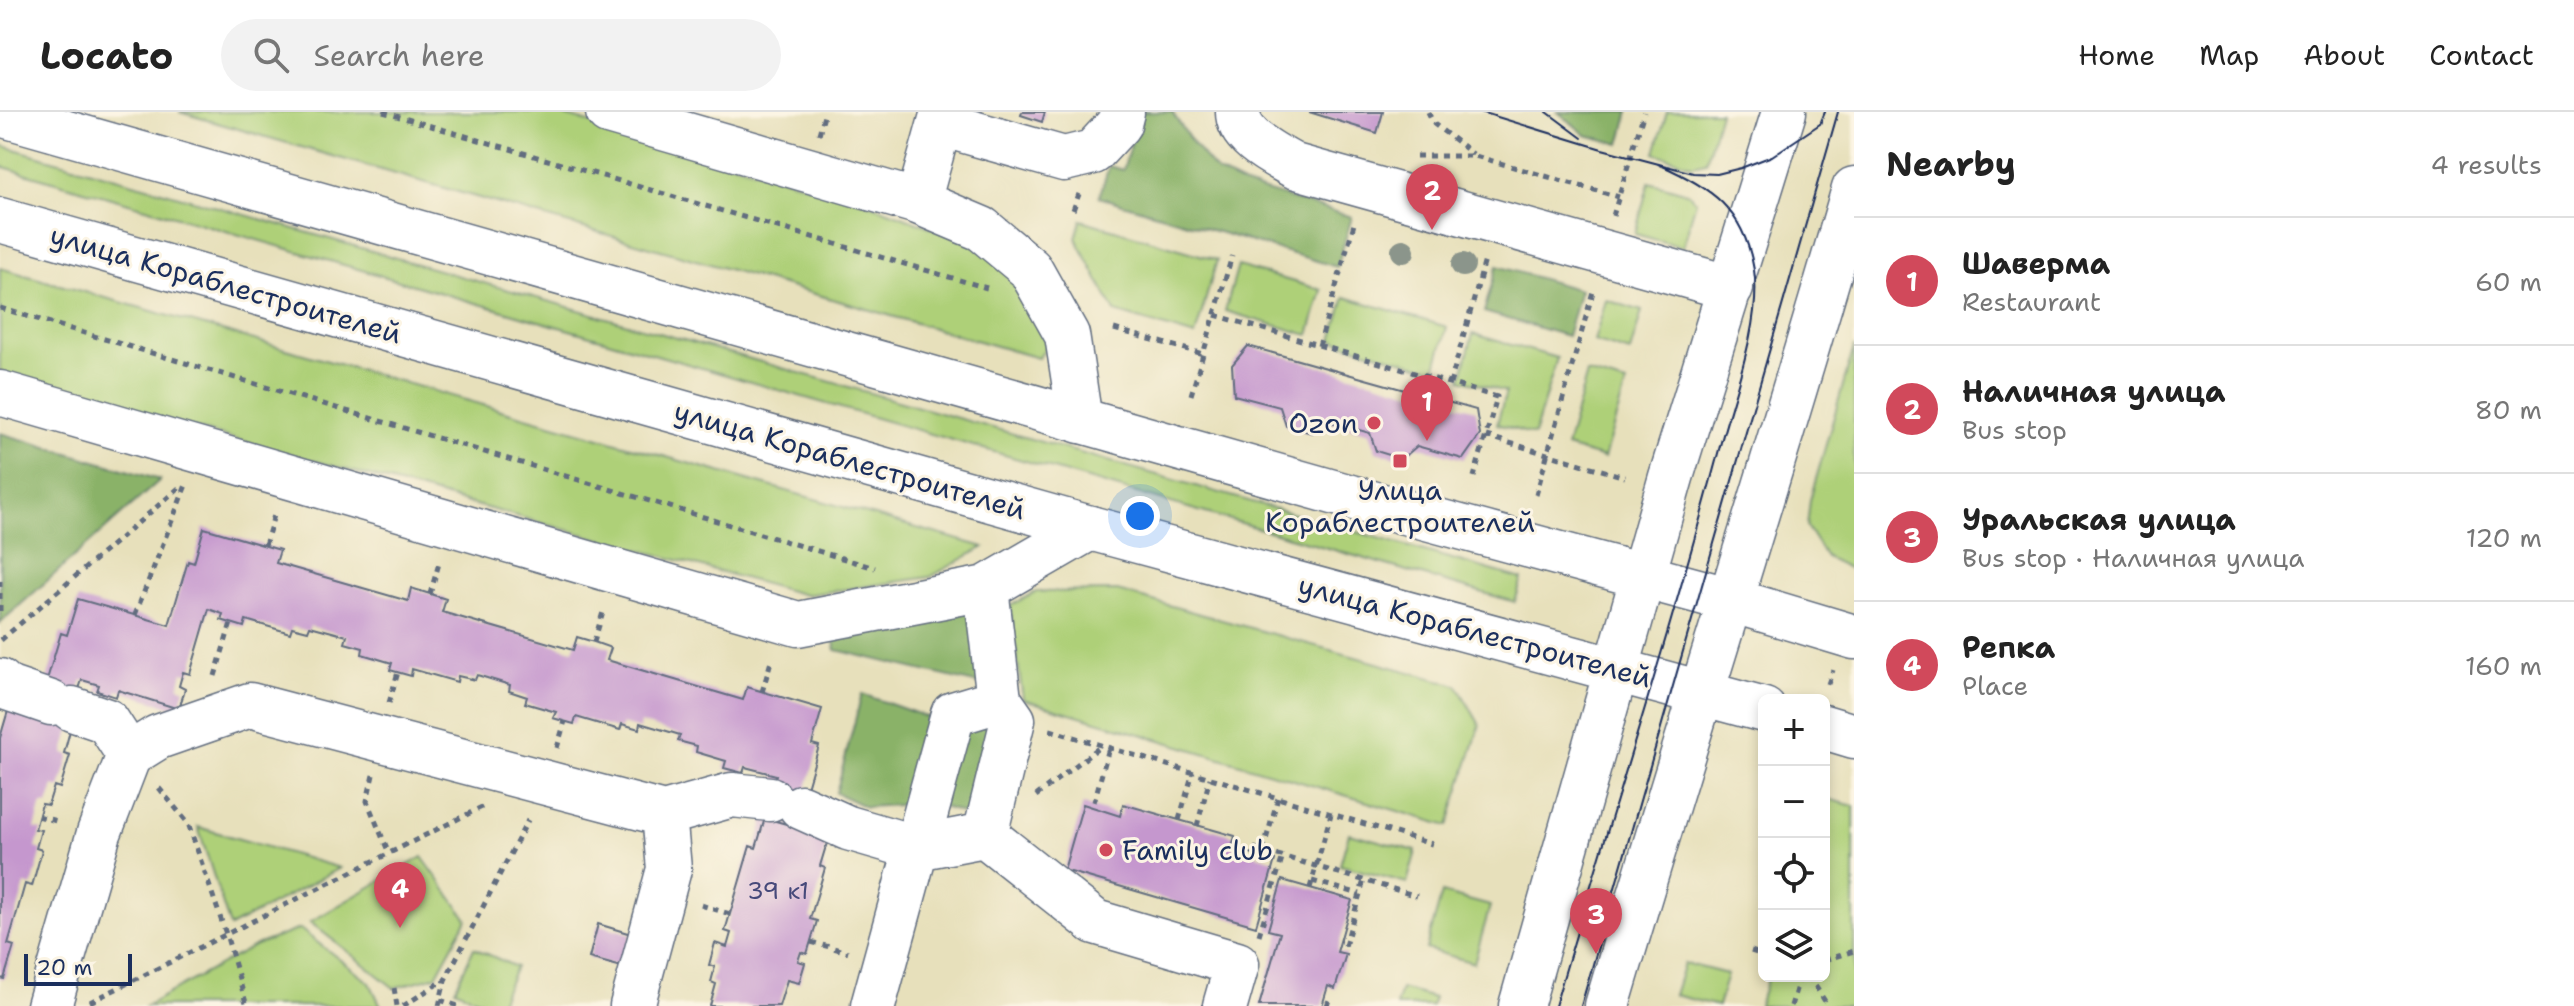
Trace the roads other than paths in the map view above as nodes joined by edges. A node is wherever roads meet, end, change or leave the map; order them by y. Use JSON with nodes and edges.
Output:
{"nodes":[{"id":1,"x":608,"y":112,"type":"edge"},
{"id":2,"x":1122,"y":112,"type":"edge"},
{"id":3,"x":1238,"y":112,"type":"edge"},
{"id":4,"x":1784,"y":112,"type":"edge"},
{"id":5,"x":0,"y":114,"type":"edge"},
{"id":6,"x":942,"y":118,"type":"edge"},
{"id":7,"x":1854,"y":189,"type":"edge"},
{"id":8,"x":918,"y":202,"type":"junction"},
{"id":9,"x":0,"y":220,"type":"edge"},
{"id":10,"x":1731,"y":288,"type":"junction"},
{"id":11,"x":0,"y":393,"type":"edge"},
{"id":12,"x":1080,"y":421,"type":"junction"},
{"id":13,"x":1090,"y":528,"type":"junction"},
{"id":14,"x":1643,"y":577,"type":"junction"},
{"id":15,"x":986,"y":588,"type":"junction"},
{"id":16,"x":1731,"y":600,"type":"junction"},
{"id":17,"x":1854,"y":637,"type":"edge"},
{"id":18,"x":1617,"y":669,"type":"junction"},
{"id":19,"x":0,"y":681,"type":"edge"},
{"id":20,"x":1702,"y":692,"type":"junction"},
{"id":21,"x":1758,"y":708,"type":"edge"},
{"id":22,"x":1006,"y":710,"type":"junction"},
{"id":23,"x":103,"y":725,"type":"junction"},
{"id":24,"x":1830,"y":729,"type":"edge"},
{"id":25,"x":1854,"y":736,"type":"edge"},
{"id":26,"x":664,"y":814,"type":"junction"},
{"id":27,"x":985,"y":835,"type":"junction"},
{"id":28,"x":917,"y":848,"type":"junction"},
{"id":29,"x":49,"y":1006,"type":"edge"},
{"id":30,"x":632,"y":1006,"type":"edge"},
{"id":31,"x":873,"y":1006,"type":"edge"},
{"id":32,"x":1225,"y":1006,"type":"edge"},
{"id":33,"x":1521,"y":1006,"type":"edge"},
{"id":34,"x":1607,"y":1006,"type":"edge"}],
"edges":[{"from":1,"to":8,"type":"main road"},
{"from":2,"to":6,"type":"main road"},
{"from":3,"to":10,"type":"main road"},
{"from":4,"to":10,"type":"main road"},
{"from":5,"to":12,"type":"main road"},
{"from":6,"to":8,"type":"main road"},
{"from":7,"to":16,"type":"main road"},
{"from":8,"to":12,"type":"main road"},
{"from":9,"to":13,"type":"main road","name":"улица Кораблестроителей"},
{"from":10,"to":14,"type":"main road"},
{"from":11,"to":15,"type":"main road"},
{"from":12,"to":14,"type":"main road"},
{"from":13,"to":15,"type":"main road"},
{"from":13,"to":18,"type":"main road","name":"улица Кораблестроителей"},
{"from":14,"to":16,"type":"main road"},
{"from":14,"to":18,"type":"main road"},
{"from":15,"to":22,"type":"main road"},
{"from":16,"to":17,"type":"main road"},
{"from":16,"to":20,"type":"main road"},
{"from":18,"to":20,"type":"main road","name":"улица Кораблестроителей"},
{"from":18,"to":33,"type":"main road"},
{"from":19,"to":23,"type":"main road"},
{"from":20,"to":21,"type":"main road","name":"улица Кораблестроителей"},
{"from":20,"to":34,"type":"main road"},
{"from":22,"to":27,"type":"main road"},
{"from":22,"to":28,"type":"main road"},
{"from":23,"to":26,"type":"main road"},
{"from":23,"to":29,"type":"main road"},
{"from":24,"to":25,"type":"main road"},
{"from":26,"to":28,"type":"main road"},
{"from":26,"to":30,"type":"main road"},
{"from":27,"to":28,"type":"main road"},
{"from":27,"to":32,"type":"main road"},
{"from":28,"to":31,"type":"main road"}]}
